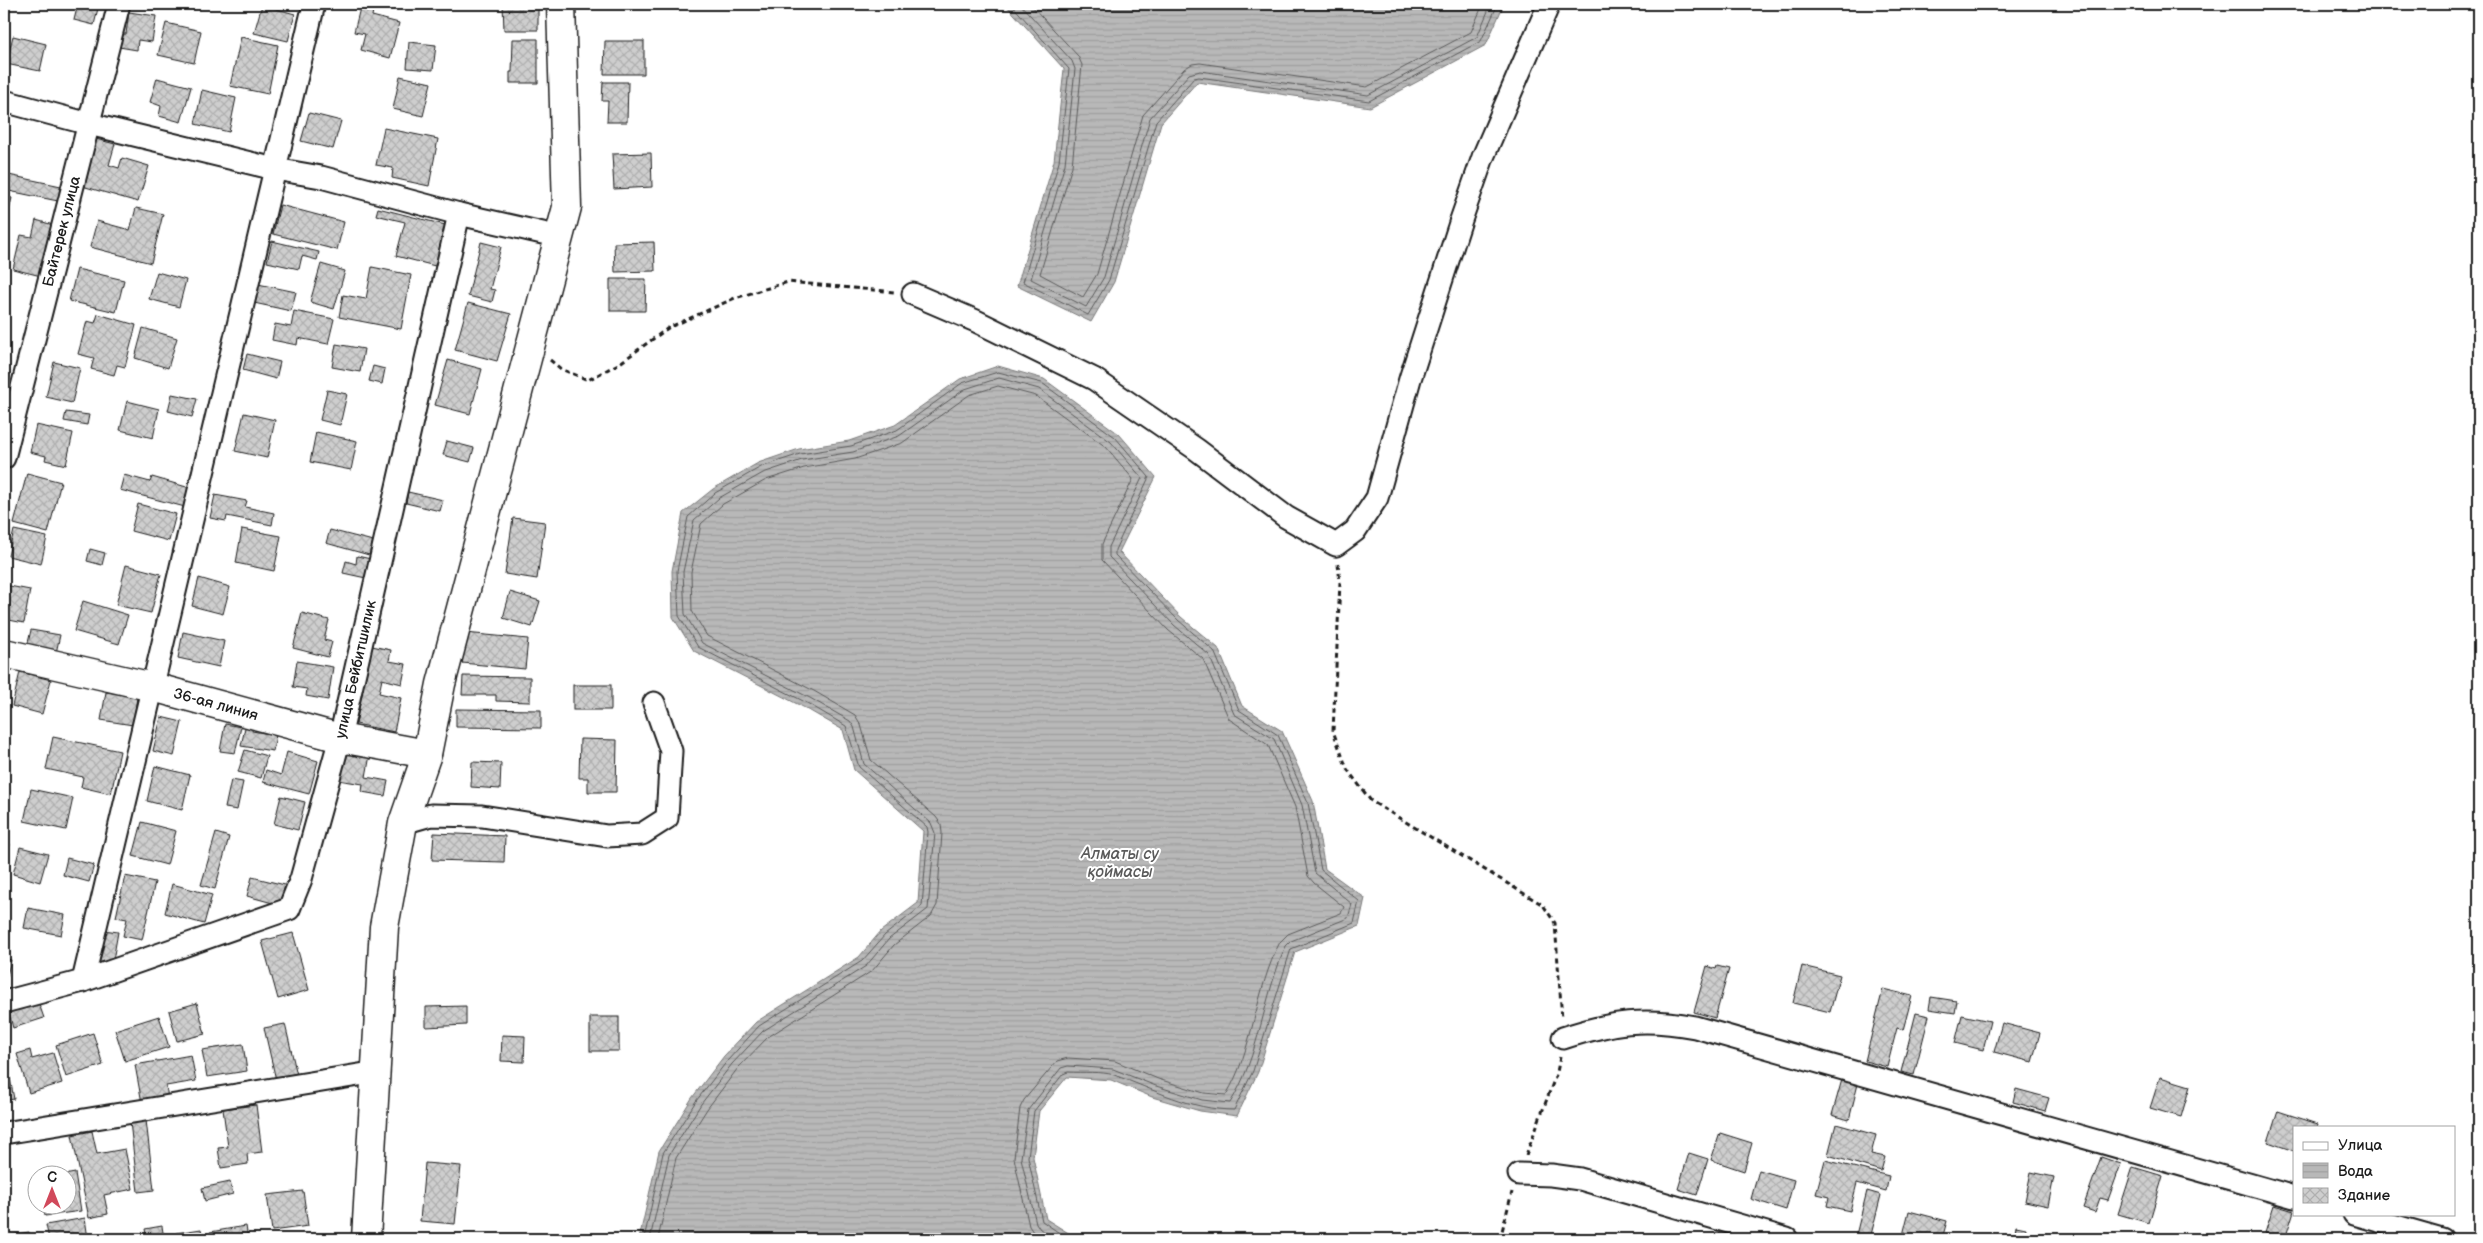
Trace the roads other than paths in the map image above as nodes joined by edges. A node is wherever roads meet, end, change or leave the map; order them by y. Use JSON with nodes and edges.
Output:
{"nodes":[{"id":1,"x":119,"y":4,"type":"edge"},
{"id":2,"x":314,"y":4,"type":"edge"},
{"id":3,"x":561,"y":4,"type":"edge"},
{"id":4,"x":1549,"y":4,"type":"edge"},
{"id":5,"x":4,"y":101,"type":"edge"},
{"id":6,"x":89,"y":124,"type":"junction"},
{"id":7,"x":275,"y":169,"type":"junction"},
{"id":8,"x":459,"y":214,"type":"junction"},
{"id":9,"x":560,"y":237,"type":"junction"},
{"id":10,"x":913,"y":294,"type":"road end"},
{"id":11,"x":4,"y":458,"type":"edge"},
{"id":12,"x":4,"y":653,"type":"edge"},
{"id":13,"x":153,"y":687,"type":"junction"},
{"id":14,"x":654,"y":703,"type":"dead end"},
{"id":15,"x":340,"y":738,"type":"junction"},
{"id":16,"x":427,"y":754,"type":"junction"},
{"id":17,"x":403,"y":823,"type":"junction"},
{"id":18,"x":83,"y":981,"type":"junction"},
{"id":19,"x":4,"y":1002,"type":"edge"},
{"id":20,"x":1563,"y":1038,"type":"road end"},
{"id":21,"x":377,"y":1072,"type":"junction"},
{"id":22,"x":4,"y":1133,"type":"edge"},
{"id":23,"x":1519,"y":1174,"type":"road end"},
{"id":24,"x":2293,"y":1197,"type":"edge"},
{"id":25,"x":2361,"y":1216,"type":"edge"},
{"id":26,"x":366,"y":1239,"type":"edge"},
{"id":27,"x":1787,"y":1239,"type":"edge"},
{"id":28,"x":2442,"y":1239,"type":"edge"}],
"edges":[{"from":1,"to":6,"type":"street","name":"Байтерек улица"},
{"from":2,"to":7,"type":"street"},
{"from":3,"to":9,"type":"street"},
{"from":4,"to":10,"type":"street"},
{"from":5,"to":6,"type":"street"},
{"from":6,"to":7,"type":"street"},
{"from":6,"to":11,"type":"street","name":"Байтерек улица"},
{"from":7,"to":8,"type":"street"},
{"from":7,"to":13,"type":"street"},
{"from":8,"to":9,"type":"street"},
{"from":8,"to":15,"type":"street","name":"улица Бейбитшилик"},
{"from":9,"to":16,"type":"street"},
{"from":12,"to":13,"type":"street","name":"36-ая линия"},
{"from":13,"to":15,"type":"street","name":"36-ая линия"},
{"from":13,"to":18,"type":"street"},
{"from":14,"to":17,"type":"street"},
{"from":15,"to":16,"type":"street","name":"36-ая линия"},
{"from":15,"to":18,"type":"street","name":"улица Бейбитшилик"},
{"from":16,"to":17,"type":"street"},
{"from":17,"to":21,"type":"street"},
{"from":18,"to":19,"type":"street"},
{"from":20,"to":24,"type":"street"},
{"from":21,"to":22,"type":"street"},
{"from":21,"to":26,"type":"street"},
{"from":23,"to":27,"type":"street"},
{"from":25,"to":28,"type":"street"}]}
